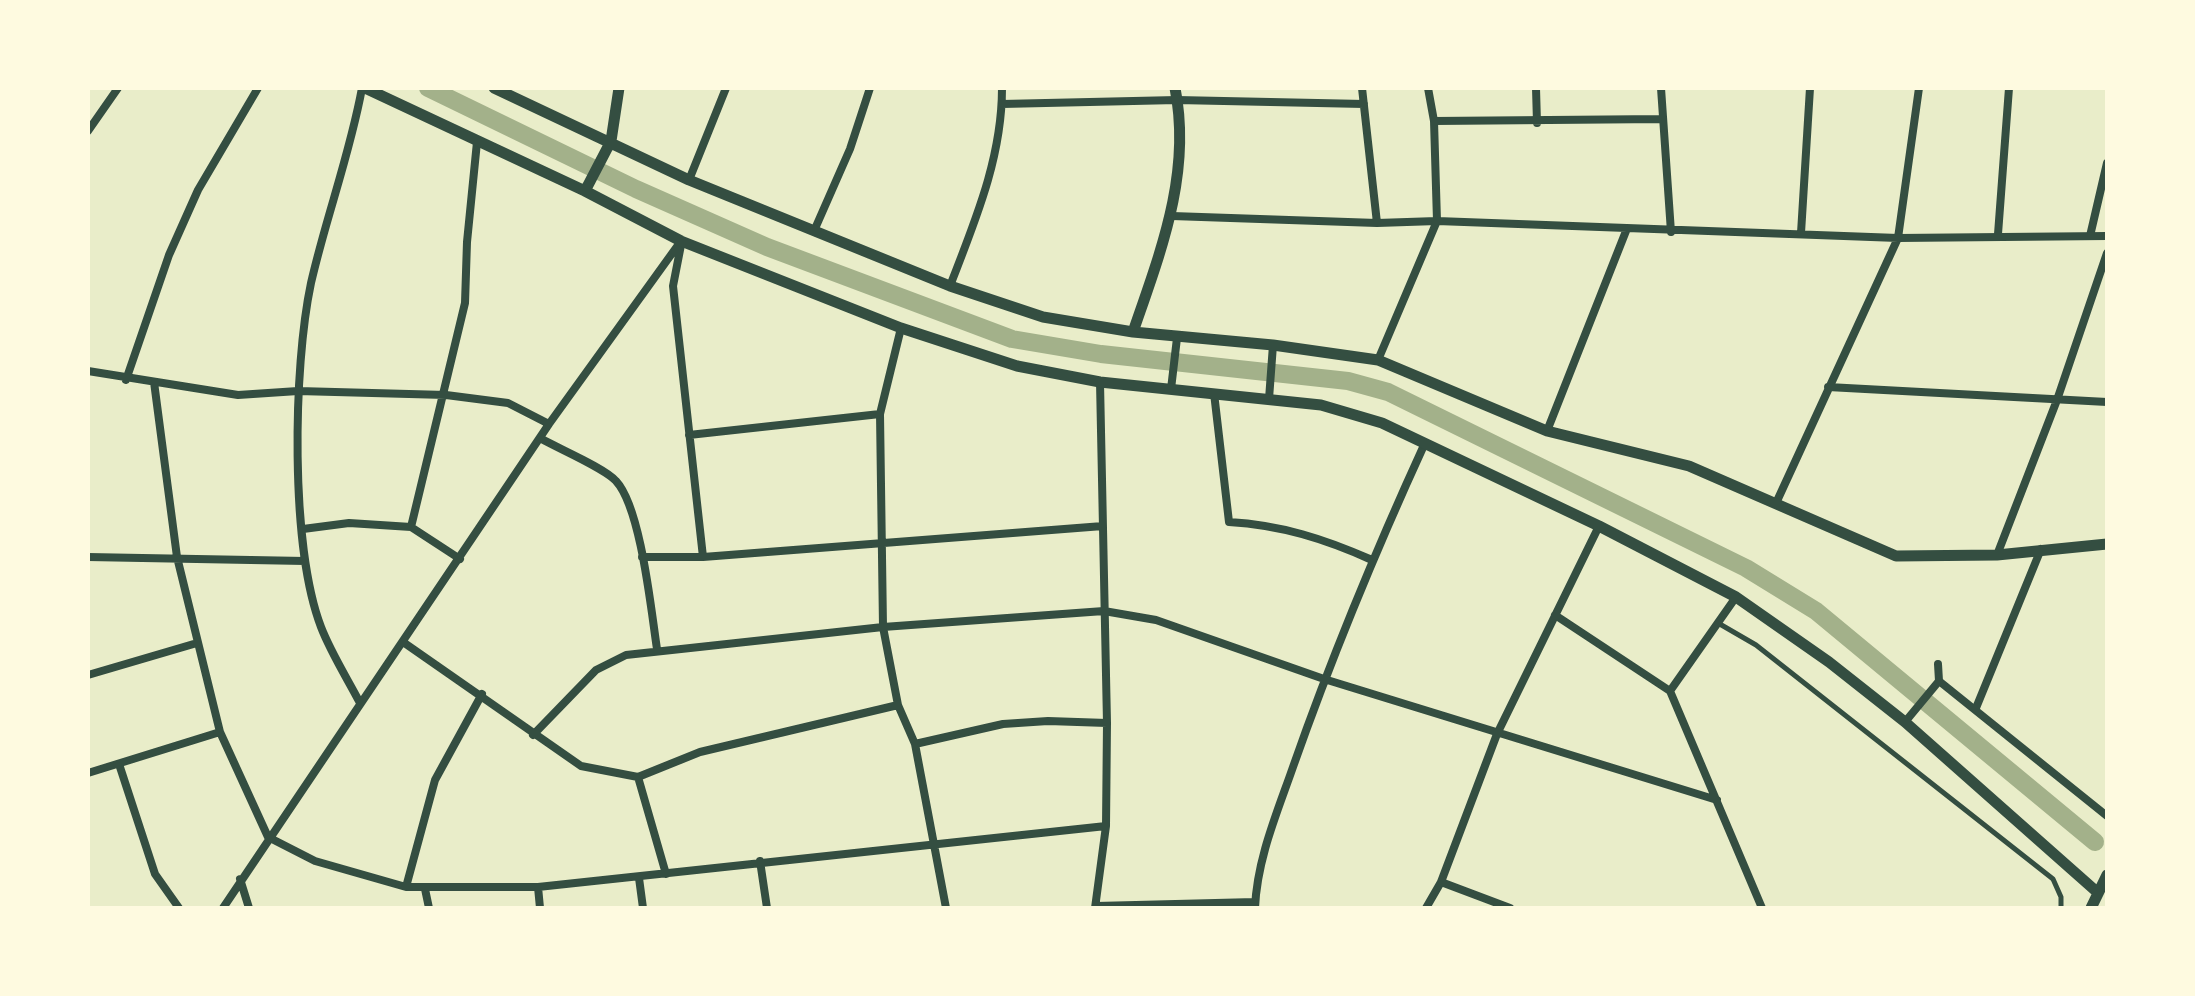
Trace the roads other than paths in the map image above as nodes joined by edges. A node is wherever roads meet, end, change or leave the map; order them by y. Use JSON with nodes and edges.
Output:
{"nodes":[{"id":1,"x":118,"y":88,"type":"edge"},
{"id":2,"x":258,"y":88,"type":"edge"},
{"id":3,"x":364,"y":88,"type":"edge"},
{"id":4,"x":494,"y":88,"type":"edge"},
{"id":5,"x":619,"y":88,"type":"edge"},
{"id":6,"x":726,"y":88,"type":"edge"},
{"id":7,"x":870,"y":88,"type":"edge"},
{"id":8,"x":1002,"y":88,"type":"edge"},
{"id":9,"x":1362,"y":88,"type":"edge"},
{"id":10,"x":1428,"y":88,"type":"edge"},
{"id":11,"x":1536,"y":88,"type":"edge"},
{"id":12,"x":1661,"y":88,"type":"edge"},
{"id":13,"x":1810,"y":88,"type":"edge"},
{"id":14,"x":1919,"y":88,"type":"edge"},
{"id":15,"x":2009,"y":88,"type":"edge"},
{"id":16,"x":1176,"y":94,"type":"edge"},
{"id":17,"x":1002,"y":104,"type":"junction"},
{"id":18,"x":1364,"y":104,"type":"junction"},
{"id":19,"x":1663,"y":119,"type":"junction"},
{"id":20,"x":1434,"y":121,"type":"junction"},
{"id":21,"x":1537,"y":123,"type":"junction"},
{"id":22,"x":88,"y":131,"type":"edge"},
{"id":23,"x":477,"y":142,"type":"junction"},
{"id":24,"x":609,"y":145,"type":"junction"},
{"id":25,"x":2107,"y":163,"type":"edge"},
{"id":26,"x":689,"y":180,"type":"junction"},
{"id":27,"x":587,"y":187,"type":"junction"},
{"id":28,"x":1172,"y":216,"type":"junction"},
{"id":29,"x":1437,"y":221,"type":"junction"},
{"id":30,"x":1377,"y":223,"type":"junction"},
{"id":31,"x":814,"y":231,"type":"junction"},
{"id":32,"x":1626,"y":231,"type":"junction"},
{"id":33,"x":1671,"y":232,"type":"junction"},
{"id":34,"x":1801,"y":233,"type":"junction"},
{"id":35,"x":1998,"y":234,"type":"junction"},
{"id":36,"x":2090,"y":236,"type":"junction"},
{"id":37,"x":2107,"y":236,"type":"edge"},
{"id":38,"x":1898,"y":238,"type":"junction"},
{"id":39,"x":681,"y":241,"type":"junction"},
{"id":40,"x":2107,"y":253,"type":"edge"},
{"id":41,"x":950,"y":286,"type":"junction"},
{"id":42,"x":901,"y":328,"type":"junction"},
{"id":43,"x":1133,"y":332,"type":"junction"},
{"id":44,"x":1177,"y":338,"type":"junction"},
{"id":45,"x":1273,"y":345,"type":"junction"},
{"id":46,"x":1378,"y":360,"type":"junction"},
{"id":47,"x":88,"y":371,"type":"edge"},
{"id":48,"x":126,"y":380,"type":"junction"},
{"id":49,"x":154,"y":382,"type":"junction"},
{"id":50,"x":1100,"y":382,"type":"junction"},
{"id":51,"x":1828,"y":387,"type":"junction"},
{"id":52,"x":1171,"y":389,"type":"junction"},
{"id":53,"x":298,"y":391,"type":"junction"},
{"id":54,"x":1214,"y":393,"type":"junction"},
{"id":55,"x":446,"y":395,"type":"junction"},
{"id":56,"x":1269,"y":399,"type":"junction"},
{"id":57,"x":2057,"y":400,"type":"junction"},
{"id":58,"x":2107,"y":402,"type":"edge"},
{"id":59,"x":880,"y":414,"type":"junction"},
{"id":60,"x":549,"y":424,"type":"junction"},
{"id":61,"x":1547,"y":431,"type":"junction"},
{"id":62,"x":689,"y":435,"type":"junction"},
{"id":63,"x":540,"y":438,"type":"junction"},
{"id":64,"x":1425,"y":443,"type":"junction"},
{"id":65,"x":1777,"y":501,"type":"junction"},
{"id":66,"x":1103,"y":526,"type":"junction"},
{"id":67,"x":1599,"y":526,"type":"junction"},
{"id":68,"x":411,"y":527,"type":"junction"},
{"id":69,"x":303,"y":529,"type":"junction"},
{"id":70,"x":881,"y":543,"type":"junction"},
{"id":71,"x":2107,"y":544,"type":"edge"},
{"id":72,"x":2041,"y":549,"type":"junction"},
{"id":73,"x":1997,"y":555,"type":"junction"},
{"id":74,"x":88,"y":557,"type":"edge"},
{"id":75,"x":177,"y":557,"type":"junction"},
{"id":76,"x":642,"y":557,"type":"junction"},
{"id":77,"x":703,"y":557,"type":"junction"},
{"id":78,"x":460,"y":559,"type":"junction"},
{"id":79,"x":1372,"y":560,"type":"junction"},
{"id":80,"x":305,"y":561,"type":"junction"},
{"id":81,"x":1736,"y":597,"type":"junction"},
{"id":82,"x":1104,"y":611,"type":"junction"},
{"id":83,"x":1555,"y":615,"type":"junction"},
{"id":84,"x":1718,"y":623,"type":"junction"},
{"id":85,"x":883,"y":627,"type":"junction"},
{"id":86,"x":403,"y":642,"type":"junction"},
{"id":87,"x":197,"y":643,"type":"junction"},
{"id":88,"x":657,"y":649,"type":"junction"},
{"id":89,"x":1938,"y":664,"type":"dead end"},
{"id":90,"x":88,"y":675,"type":"edge"},
{"id":91,"x":1324,"y":679,"type":"junction"},
{"id":92,"x":1939,"y":681,"type":"junction"},
{"id":93,"x":1670,"y":691,"type":"junction"},
{"id":94,"x":482,"y":694,"type":"junction"},
{"id":95,"x":360,"y":703,"type":"junction"},
{"id":96,"x":898,"y":705,"type":"junction"},
{"id":97,"x":1976,"y":708,"type":"junction"},
{"id":98,"x":1905,"y":722,"type":"junction"},
{"id":99,"x":1107,"y":723,"type":"junction"},
{"id":100,"x":220,"y":732,"type":"junction"},
{"id":101,"x":1497,"y":734,"type":"junction"},
{"id":102,"x":533,"y":735,"type":"junction"},
{"id":103,"x":915,"y":744,"type":"junction"},
{"id":104,"x":119,"y":764,"type":"junction"},
{"id":105,"x":88,"y":773,"type":"edge"},
{"id":106,"x":638,"y":777,"type":"junction"},
{"id":107,"x":1717,"y":800,"type":"junction"},
{"id":108,"x":2107,"y":816,"type":"edge"},
{"id":109,"x":1106,"y":826,"type":"junction"},
{"id":110,"x":268,"y":837,"type":"junction"},
{"id":111,"x":935,"y":843,"type":"junction"},
{"id":112,"x":760,"y":861,"type":"junction"},
{"id":113,"x":666,"y":874,"type":"junction"},
{"id":114,"x":2107,"y":875,"type":"edge"},
{"id":115,"x":639,"y":878,"type":"junction"},
{"id":116,"x":240,"y":879,"type":"junction"},
{"id":117,"x":1441,"y":882,"type":"junction"},
{"id":118,"x":406,"y":887,"type":"junction"},
{"id":119,"x":538,"y":887,"type":"junction"},
{"id":120,"x":425,"y":889,"type":"junction"},
{"id":121,"x":2097,"y":892,"type":"junction"},
{"id":122,"x":1255,"y":905,"type":"edge"},
{"id":123,"x":1095,"y":907,"type":"edge"},
{"id":124,"x":179,"y":908,"type":"edge"},
{"id":125,"x":223,"y":908,"type":"edge"},
{"id":126,"x":249,"y":908,"type":"edge"},
{"id":127,"x":429,"y":908,"type":"edge"},
{"id":128,"x":540,"y":908,"type":"edge"},
{"id":129,"x":643,"y":908,"type":"edge"},
{"id":130,"x":767,"y":908,"type":"edge"},
{"id":131,"x":946,"y":908,"type":"edge"},
{"id":132,"x":1426,"y":908,"type":"edge"},
{"id":133,"x":1510,"y":908,"type":"edge"},
{"id":134,"x":1762,"y":908,"type":"edge"},
{"id":135,"x":2061,"y":908,"type":"edge"},
{"id":136,"x":2091,"y":908,"type":"edge"}],
"edges":[{"from":1,"to":22,"type":"street"},
{"from":2,"to":48,"type":"street"},
{"from":3,"to":23,"type":"street"},
{"from":3,"to":53,"type":"street"},
{"from":4,"to":24,"type":"street"},
{"from":5,"to":24,"type":"street"},
{"from":6,"to":26,"type":"street"},
{"from":7,"to":31,"type":"street"},
{"from":8,"to":17,"type":"street"},
{"from":9,"to":18,"type":"street"},
{"from":10,"to":20,"type":"street"},
{"from":11,"to":21,"type":"street"},
{"from":12,"to":19,"type":"street"},
{"from":13,"to":34,"type":"street"},
{"from":14,"to":38,"type":"street"},
{"from":15,"to":35,"type":"street"},
{"from":16,"to":17,"type":"street"},
{"from":16,"to":18,"type":"street"},
{"from":16,"to":28,"type":"street"},
{"from":17,"to":41,"type":"street"},
{"from":18,"to":30,"type":"street"},
{"from":19,"to":21,"type":"street"},
{"from":19,"to":33,"type":"street"},
{"from":20,"to":21,"type":"street"},
{"from":20,"to":29,"type":"street"},
{"from":23,"to":27,"type":"street"},
{"from":23,"to":55,"type":"street"},
{"from":24,"to":26,"type":"street"},
{"from":24,"to":27,"type":"street"},
{"from":25,"to":36,"type":"street"},
{"from":26,"to":31,"type":"street"},
{"from":27,"to":39,"type":"street"},
{"from":28,"to":30,"type":"street"},
{"from":28,"to":43,"type":"street"},
{"from":29,"to":30,"type":"street"},
{"from":29,"to":32,"type":"street"},
{"from":29,"to":46,"type":"street"},
{"from":31,"to":41,"type":"street"},
{"from":32,"to":33,"type":"street"},
{"from":32,"to":61,"type":"street"},
{"from":33,"to":34,"type":"street"},
{"from":34,"to":38,"type":"street"},
{"from":35,"to":36,"type":"street"},
{"from":35,"to":38,"type":"street"},
{"from":36,"to":37,"type":"street"},
{"from":38,"to":51,"type":"street"},
{"from":39,"to":42,"type":"street"},
{"from":39,"to":60,"type":"street"},
{"from":39,"to":62,"type":"street"},
{"from":40,"to":57,"type":"street"},
{"from":41,"to":43,"type":"street"},
{"from":42,"to":50,"type":"street"},
{"from":42,"to":59,"type":"street"},
{"from":43,"to":44,"type":"street"},
{"from":44,"to":45,"type":"street"},
{"from":44,"to":52,"type":"street"},
{"from":45,"to":46,"type":"street"},
{"from":45,"to":56,"type":"street"},
{"from":46,"to":61,"type":"street"},
{"from":47,"to":48,"type":"street"},
{"from":48,"to":49,"type":"street"},
{"from":49,"to":53,"type":"street"},
{"from":49,"to":75,"type":"street"},
{"from":50,"to":52,"type":"street"},
{"from":50,"to":66,"type":"street"},
{"from":51,"to":57,"type":"street"},
{"from":51,"to":65,"type":"street"},
{"from":52,"to":54,"type":"street"},
{"from":53,"to":55,"type":"street"},
{"from":53,"to":69,"type":"street"},
{"from":54,"to":56,"type":"street"},
{"from":54,"to":79,"type":"street"},
{"from":55,"to":60,"type":"street"},
{"from":55,"to":68,"type":"street"},
{"from":56,"to":64,"type":"street"},
{"from":57,"to":58,"type":"street"},
{"from":57,"to":73,"type":"street"},
{"from":59,"to":62,"type":"street"},
{"from":59,"to":70,"type":"street"},
{"from":60,"to":63,"type":"street"},
{"from":61,"to":65,"type":"street"},
{"from":62,"to":77,"type":"street"},
{"from":63,"to":76,"type":"street"},
{"from":63,"to":78,"type":"street"},
{"from":64,"to":67,"type":"street"},
{"from":64,"to":79,"type":"street"},
{"from":65,"to":73,"type":"street"},
{"from":66,"to":70,"type":"street"},
{"from":66,"to":82,"type":"street"},
{"from":67,"to":81,"type":"street"},
{"from":67,"to":83,"type":"street"},
{"from":68,"to":69,"type":"street"},
{"from":68,"to":78,"type":"street"},
{"from":69,"to":80,"type":"street"},
{"from":70,"to":77,"type":"street"},
{"from":70,"to":85,"type":"street"},
{"from":71,"to":72,"type":"street"},
{"from":72,"to":73,"type":"street"},
{"from":72,"to":97,"type":"street"},
{"from":74,"to":75,"type":"street"},
{"from":75,"to":80,"type":"street"},
{"from":75,"to":87,"type":"street"},
{"from":76,"to":77,"type":"street"},
{"from":76,"to":88,"type":"street"},
{"from":78,"to":86,"type":"street"},
{"from":79,"to":91,"type":"street"},
{"from":80,"to":95,"type":"street"},
{"from":81,"to":84,"type":"street"},
{"from":81,"to":98,"type":"street"},
{"from":82,"to":85,"type":"street"},
{"from":82,"to":91,"type":"street"},
{"from":82,"to":99,"type":"street"},
{"from":83,"to":93,"type":"street"},
{"from":83,"to":101,"type":"street"},
{"from":84,"to":93,"type":"street"},
{"from":84,"to":135,"type":"lane"},
{"from":85,"to":88,"type":"street"},
{"from":85,"to":96,"type":"street"},
{"from":86,"to":94,"type":"street"},
{"from":86,"to":95,"type":"street"},
{"from":87,"to":90,"type":"street"},
{"from":87,"to":100,"type":"street"},
{"from":88,"to":102,"type":"street"},
{"from":89,"to":92,"type":"street"},
{"from":91,"to":101,"type":"street"},
{"from":91,"to":122,"type":"street"},
{"from":92,"to":97,"type":"street"},
{"from":92,"to":98,"type":"street"},
{"from":93,"to":107,"type":"street"},
{"from":94,"to":102,"type":"street"},
{"from":94,"to":118,"type":"street"},
{"from":95,"to":110,"type":"street"},
{"from":96,"to":103,"type":"street"},
{"from":96,"to":106,"type":"street"},
{"from":97,"to":108,"type":"street"},
{"from":98,"to":121,"type":"street"},
{"from":99,"to":103,"type":"street"},
{"from":99,"to":109,"type":"street"},
{"from":100,"to":104,"type":"street"},
{"from":100,"to":110,"type":"street"},
{"from":101,"to":107,"type":"street"},
{"from":101,"to":117,"type":"street"},
{"from":102,"to":106,"type":"street"},
{"from":103,"to":111,"type":"street"},
{"from":104,"to":105,"type":"street"},
{"from":104,"to":124,"type":"street"},
{"from":106,"to":113,"type":"street"},
{"from":107,"to":134,"type":"street"},
{"from":109,"to":111,"type":"street"},
{"from":109,"to":123,"type":"street"},
{"from":110,"to":116,"type":"street"},
{"from":110,"to":118,"type":"street"},
{"from":111,"to":112,"type":"street"},
{"from":111,"to":131,"type":"street"},
{"from":112,"to":113,"type":"street"},
{"from":112,"to":130,"type":"street"},
{"from":113,"to":115,"type":"street"},
{"from":114,"to":121,"type":"street"},
{"from":115,"to":119,"type":"street"},
{"from":115,"to":129,"type":"street"},
{"from":116,"to":125,"type":"street"},
{"from":116,"to":126,"type":"street"},
{"from":117,"to":132,"type":"street"},
{"from":117,"to":133,"type":"street"},
{"from":118,"to":120,"type":"street"},
{"from":119,"to":120,"type":"street"},
{"from":119,"to":128,"type":"street"},
{"from":120,"to":127,"type":"street"},
{"from":121,"to":136,"type":"street"},
{"from":122,"to":123,"type":"street"}]}
